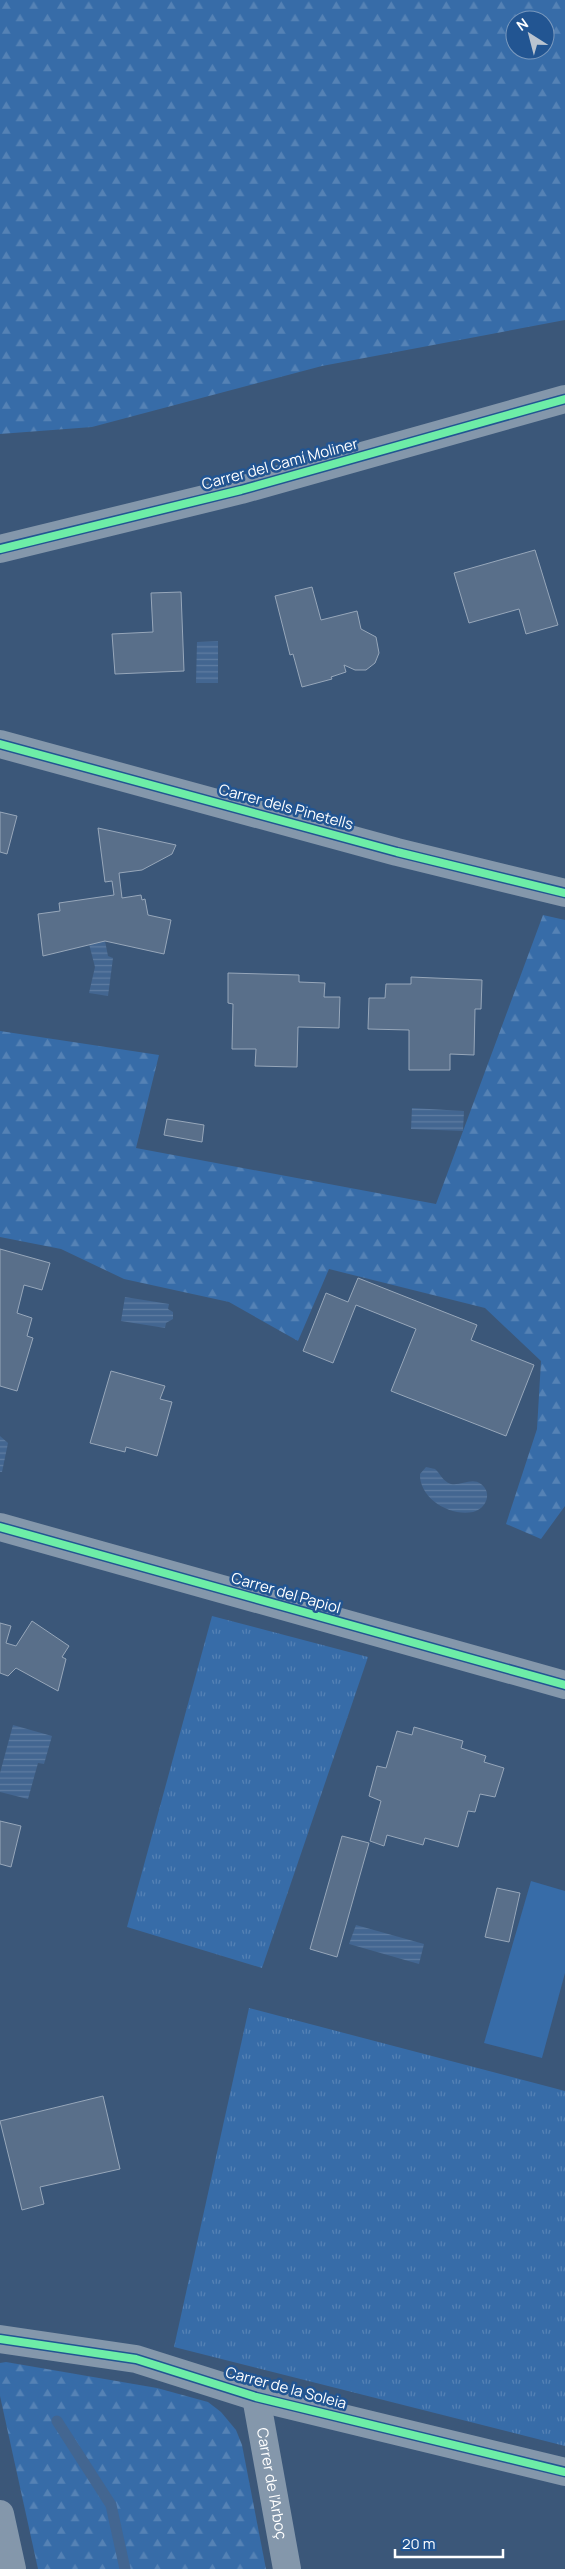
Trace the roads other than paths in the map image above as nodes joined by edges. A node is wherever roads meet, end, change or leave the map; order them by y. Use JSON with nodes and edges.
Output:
{"nodes":[{"id":1,"x":565,"y":399,"type":"edge"},
{"id":2,"x":0,"y":549,"type":"edge"},
{"id":3,"x":0,"y":744,"type":"edge"},
{"id":4,"x":565,"y":893,"type":"edge"},
{"id":5,"x":0,"y":1527,"type":"edge"},
{"id":6,"x":565,"y":1685,"type":"edge"},
{"id":7,"x":0,"y":2339,"type":"edge"},
{"id":8,"x":256,"y":2397,"type":"junction"},
{"id":9,"x":565,"y":2472,"type":"edge"},
{"id":10,"x":0,"y":2514,"type":"edge"},
{"id":11,"x":12,"y":2569,"type":"edge"},
{"id":12,"x":287,"y":2569,"type":"edge"}],
"edges":[{"from":1,"to":2,"type":"street","name":"Carrer del Camí Moliner"},
{"from":3,"to":4,"type":"street","name":"Carrer dels Pinetells"},
{"from":5,"to":6,"type":"street","name":"Carrer del Papiol"},
{"from":7,"to":8,"type":"street","name":"Carrer de la Soleia"},
{"from":8,"to":9,"type":"street","name":"Carrer de la Soleia"},
{"from":8,"to":12,"type":"street","name":"Carrer de l'Arboç"},
{"from":10,"to":11,"type":"street"}]}
